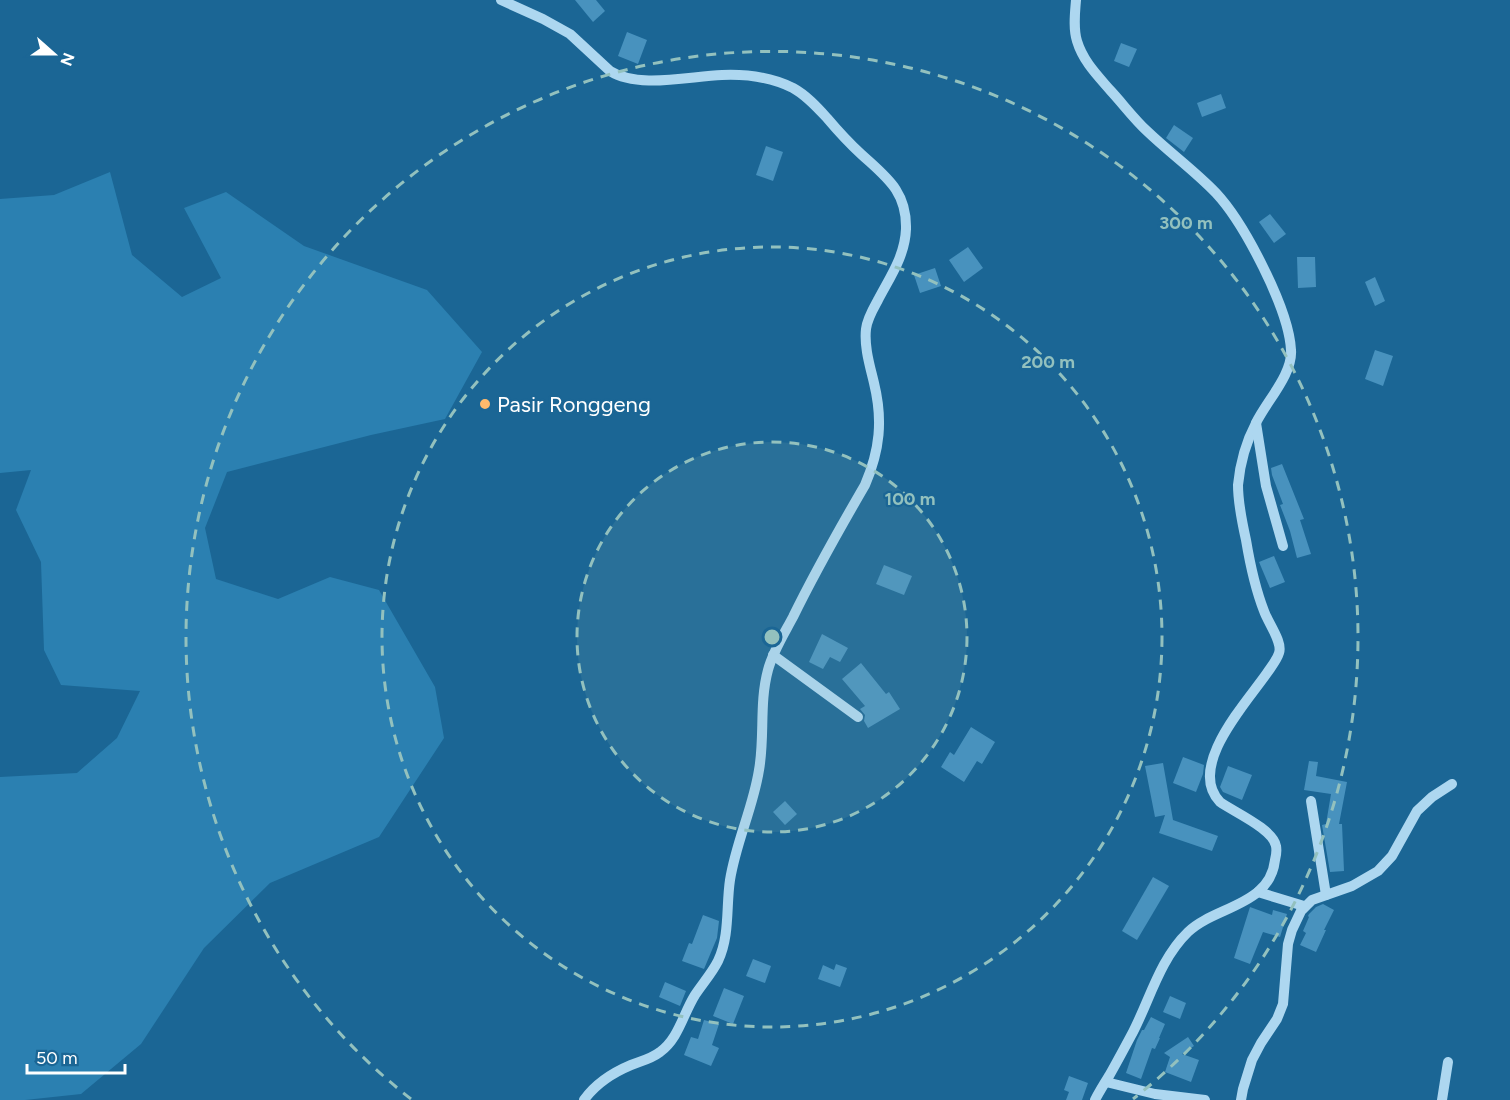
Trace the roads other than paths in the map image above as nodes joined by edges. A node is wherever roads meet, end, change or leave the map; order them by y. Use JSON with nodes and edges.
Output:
{"nodes":[{"id":1,"x":501,"y":0,"type":"edge"},
{"id":2,"x":1076,"y":0,"type":"edge"},
{"id":3,"x":1256,"y":423,"type":"junction"},
{"id":4,"x":1283,"y":546,"type":"dead end"},
{"id":5,"x":774,"y":656,"type":"junction"},
{"id":6,"x":858,"y":717,"type":"dead end"},
{"id":7,"x":1452,"y":784,"type":"dead end"},
{"id":8,"x":1311,"y":801,"type":"dead end"},
{"id":9,"x":1258,"y":892,"type":"junction"},
{"id":10,"x":1326,"y":895,"type":"junction"},
{"id":11,"x":1304,"y":906,"type":"junction"},
{"id":12,"x":1448,"y":1062,"type":"dead end"},
{"id":13,"x":1106,"y":1082,"type":"junction"},
{"id":14,"x":584,"y":1100,"type":"edge"},
{"id":15,"x":1095,"y":1100,"type":"edge"},
{"id":16,"x":1205,"y":1100,"type":"edge"},
{"id":17,"x":1241,"y":1100,"type":"edge"},
{"id":18,"x":1442,"y":1100,"type":"edge"}],
"edges":[{"from":1,"to":5,"type":"street"},
{"from":2,"to":3,"type":"street"},
{"from":3,"to":4,"type":"street"},
{"from":3,"to":9,"type":"street"},
{"from":5,"to":6,"type":"street"},
{"from":5,"to":14,"type":"street"},
{"from":7,"to":10,"type":"street"},
{"from":8,"to":10,"type":"street"},
{"from":9,"to":11,"type":"street"},
{"from":9,"to":13,"type":"street"},
{"from":10,"to":11,"type":"street"},
{"from":11,"to":17,"type":"street"},
{"from":12,"to":18,"type":"street"},
{"from":13,"to":15,"type":"street"},
{"from":13,"to":16,"type":"street"}]}
